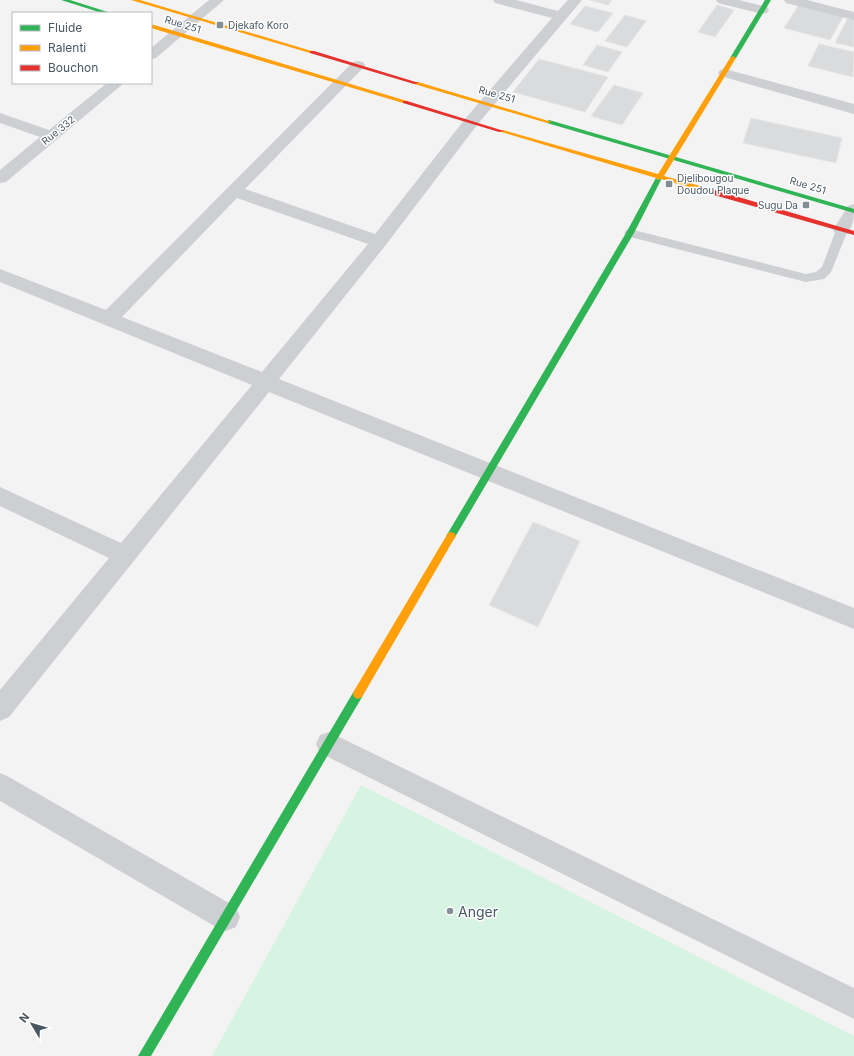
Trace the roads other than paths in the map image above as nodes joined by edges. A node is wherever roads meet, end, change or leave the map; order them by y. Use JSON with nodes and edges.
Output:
{"nodes":[{"id":1,"x":64,"y":0,"type":"edge"},
{"id":2,"x":134,"y":0,"type":"edge"},
{"id":3,"x":217,"y":0,"type":"edge"},
{"id":4,"x":500,"y":0,"type":"edge"},
{"id":5,"x":574,"y":0,"type":"edge"},
{"id":6,"x":723,"y":0,"type":"edge"},
{"id":7,"x":791,"y":0,"type":"edge"},
{"id":8,"x":765,"y":5,"type":"edge"},
{"id":9,"x":105,"y":12,"type":"edge"},
{"id":10,"x":562,"y":16,"type":"junction"},
{"id":11,"x":854,"y":16,"type":"edge"},
{"id":12,"x":196,"y":18,"type":"junction"},
{"id":13,"x":152,"y":26,"type":"edge"},
{"id":14,"x":177,"y":33,"type":"junction"},
{"id":15,"x":152,"y":54,"type":"edge"},
{"id":16,"x":358,"y":65,"type":"junction"},
{"id":17,"x":725,"y":73,"type":"junction"},
{"id":18,"x":340,"y":82,"type":"junction"},
{"id":19,"x":115,"y":84,"type":"edge"},
{"id":20,"x":487,"y":103,"type":"junction"},
{"id":21,"x":854,"y":109,"type":"edge"},
{"id":22,"x":0,"y":118,"type":"edge"},
{"id":23,"x":471,"y":122,"type":"junction"},
{"id":24,"x":51,"y":136,"type":"junction"},
{"id":25,"x":673,"y":157,"type":"junction"},
{"id":26,"x":660,"y":177,"type":"junction"},
{"id":27,"x":0,"y":178,"type":"edge"},
{"id":28,"x":234,"y":191,"type":"junction"},
{"id":29,"x":854,"y":211,"type":"edge"},
{"id":30,"x":848,"y":232,"type":"edge"},
{"id":31,"x":630,"y":233,"type":"junction"},
{"id":32,"x":379,"y":242,"type":"junction"},
{"id":33,"x":0,"y":275,"type":"edge"},
{"id":34,"x":108,"y":319,"type":"junction"},
{"id":35,"x":265,"y":382,"type":"junction"},
{"id":36,"x":489,"y":472,"type":"junction"},
{"id":37,"x":0,"y":496,"type":"edge"},
{"id":38,"x":124,"y":555,"type":"junction"},
{"id":39,"x":854,"y":619,"type":"edge"},
{"id":40,"x":0,"y":709,"type":"edge"},
{"id":41,"x":328,"y":744,"type":"junction"},
{"id":42,"x":0,"y":786,"type":"edge"},
{"id":43,"x":226,"y":917,"type":"junction"},
{"id":44,"x":854,"y":1004,"type":"edge"},
{"id":45,"x":144,"y":1056,"type":"edge"}],
"edges":[{"from":1,"to":9,"type":"main road"},
{"from":2,"to":12,"type":"main road","name":"Rue 251"},
{"from":3,"to":12,"type":"street"},
{"from":4,"to":10,"type":"street"},
{"from":5,"to":10,"type":"street"},
{"from":6,"to":8,"type":"street"},
{"from":7,"to":11,"type":"street"},
{"from":8,"to":17,"type":"main road"},
{"from":10,"to":20,"type":"street"},
{"from":12,"to":14,"type":"street"},
{"from":12,"to":16,"type":"main road","name":"Rue 251"},
{"from":13,"to":14,"type":"main road","name":"Rue 251"},
{"from":14,"to":15,"type":"street"},
{"from":14,"to":18,"type":"main road","name":"Rue 251"},
{"from":16,"to":18,"type":"street"},
{"from":16,"to":20,"type":"main road","name":"Rue 251"},
{"from":17,"to":21,"type":"street"},
{"from":17,"to":25,"type":"main road"},
{"from":18,"to":23,"type":"main road","name":"Rue 251"},
{"from":18,"to":28,"type":"street"},
{"from":19,"to":24,"type":"street","name":"Rue 332"},
{"from":20,"to":23,"type":"street"},
{"from":20,"to":25,"type":"main road","name":"Rue 251"},
{"from":22,"to":24,"type":"street"},
{"from":23,"to":26,"type":"main road","name":"Rue 251"},
{"from":23,"to":32,"type":"street"},
{"from":24,"to":27,"type":"street","name":"Rue 332"},
{"from":25,"to":26,"type":"main road"},
{"from":25,"to":29,"type":"main road","name":"Rue 251"},
{"from":26,"to":30,"type":"main road","name":"Rue 251"},
{"from":26,"to":31,"type":"main road"},
{"from":28,"to":32,"type":"street"},
{"from":28,"to":34,"type":"street"},
{"from":29,"to":30,"type":"street"},
{"from":30,"to":31,"type":"lane"},
{"from":31,"to":36,"type":"main road"},
{"from":32,"to":35,"type":"street"},
{"from":33,"to":34,"type":"street"},
{"from":34,"to":35,"type":"street"},
{"from":35,"to":36,"type":"street"},
{"from":35,"to":38,"type":"street"},
{"from":36,"to":39,"type":"street"},
{"from":36,"to":41,"type":"main road"},
{"from":37,"to":38,"type":"street"},
{"from":38,"to":40,"type":"street"},
{"from":41,"to":43,"type":"main road"},
{"from":41,"to":44,"type":"street"},
{"from":42,"to":43,"type":"street"},
{"from":43,"to":45,"type":"main road"}]}
